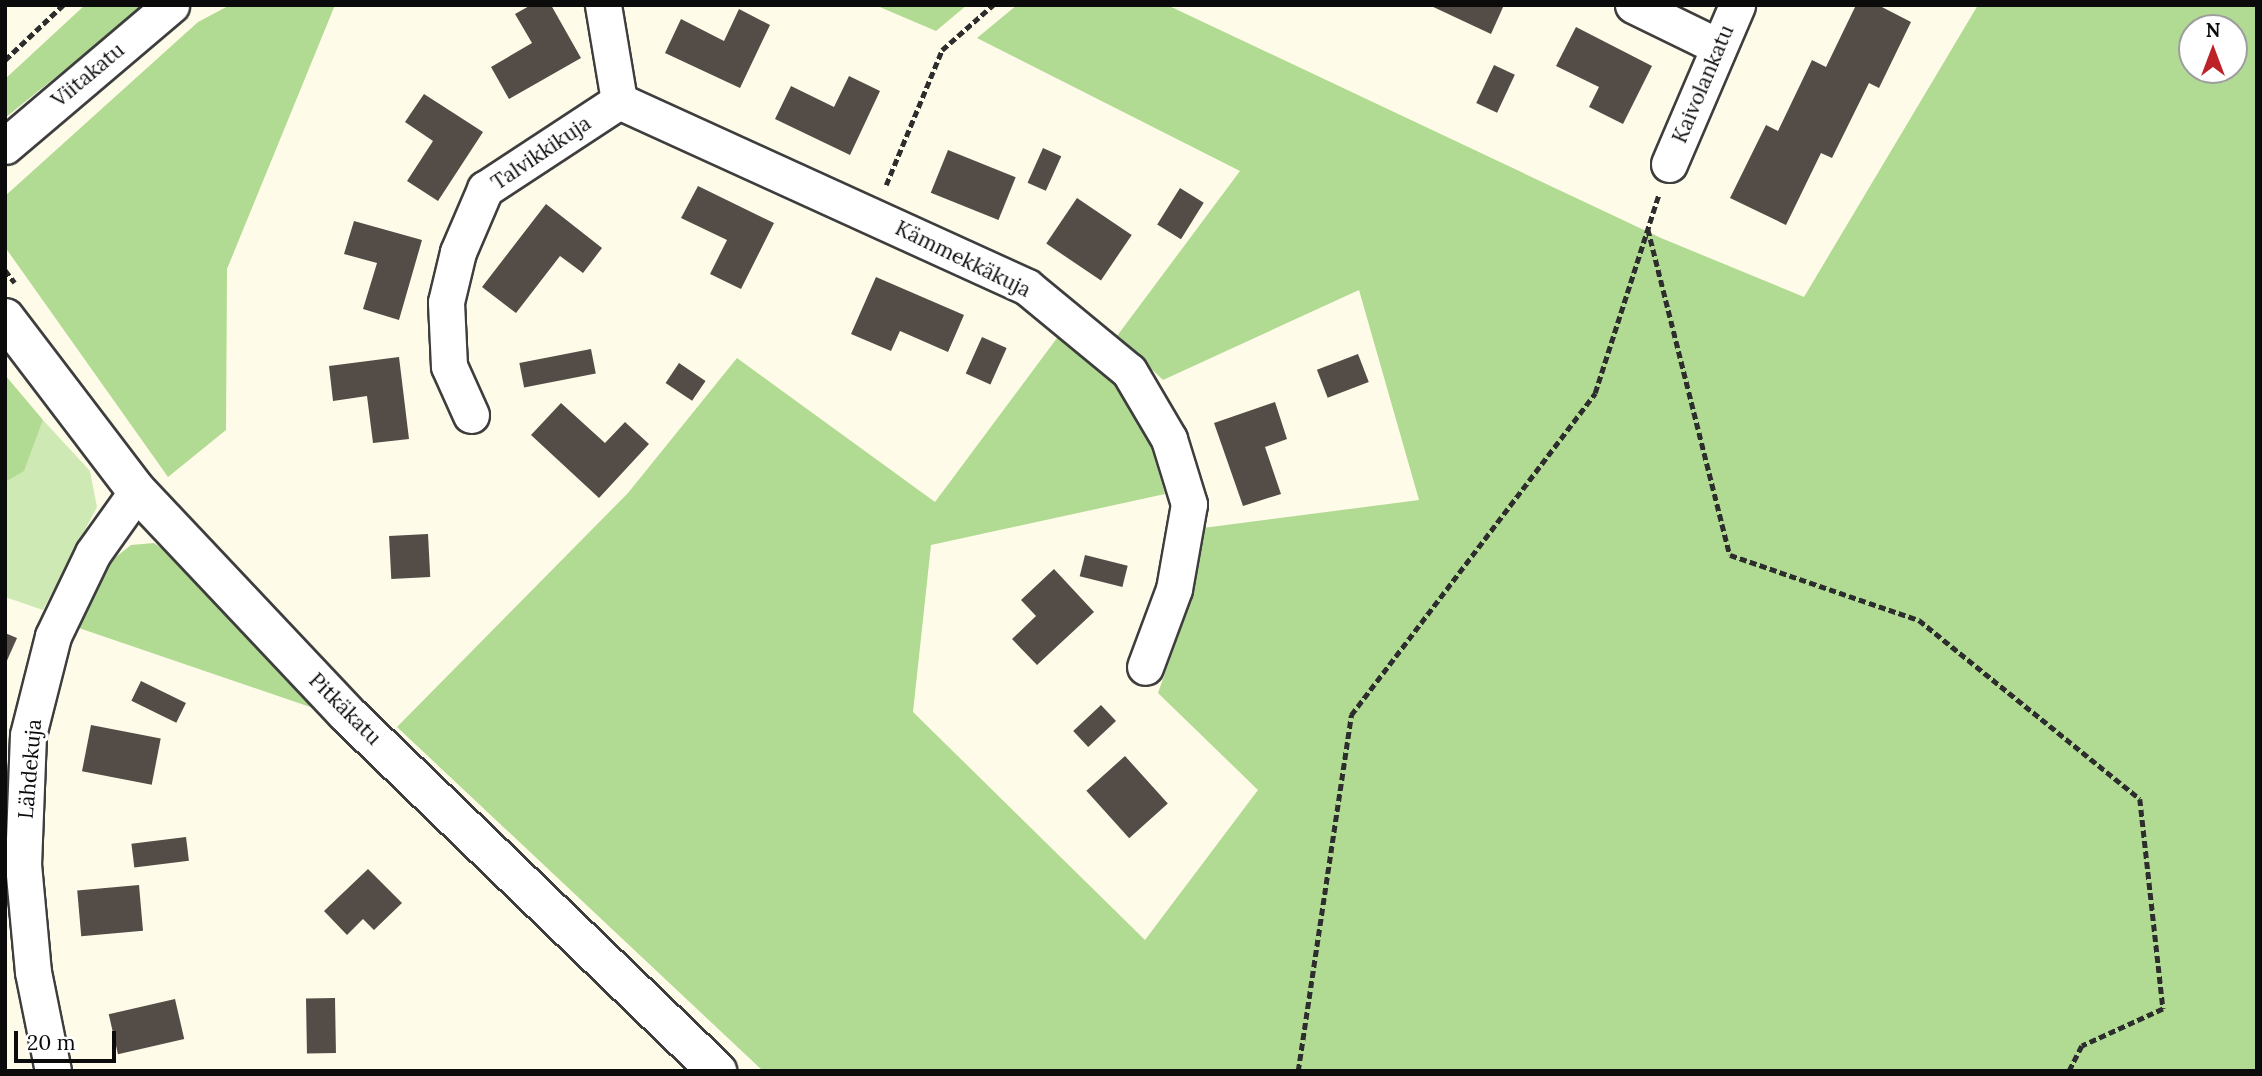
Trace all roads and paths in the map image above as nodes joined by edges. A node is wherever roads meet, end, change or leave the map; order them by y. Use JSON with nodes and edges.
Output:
{"nodes":[{"id":1,"x":63,"y":5,"type":"edge"},
{"id":2,"x":170,"y":5,"type":"edge"},
{"id":3,"x":603,"y":5,"type":"edge"},
{"id":4,"x":993,"y":5,"type":"edge"},
{"id":5,"x":1633,"y":5,"type":"edge"},
{"id":6,"x":1738,"y":5,"type":"edge"},
{"id":7,"x":1717,"y":46,"type":"junction"},
{"id":8,"x":5,"y":60,"type":"edge"},
{"id":9,"x":619,"y":102,"type":"junction"},
{"id":10,"x":5,"y":146,"type":"edge"},
{"id":11,"x":1669,"y":164,"type":"joint"},
{"id":12,"x":874,"y":215,"type":"junction"},
{"id":13,"x":1648,"y":229,"type":"junction"},
{"id":14,"x":5,"y":318,"type":"edge"},
{"id":15,"x":471,"y":415,"type":"dead end"},
{"id":16,"x":137,"y":491,"type":"junction"},
{"id":17,"x":1145,"y":667,"type":"dead end"},
{"id":18,"x":53,"y":1071,"type":"edge"},
{"id":19,"x":717,"y":1071,"type":"edge"},
{"id":20,"x":1298,"y":1071,"type":"edge"},
{"id":21,"x":2069,"y":1071,"type":"edge"}],
"edges":[{"from":1,"to":8,"type":"path"},
{"from":2,"to":10,"type":"street","name":"Viitakatu"},
{"from":3,"to":9,"type":"street"},
{"from":4,"to":12,"type":"path"},
{"from":5,"to":7,"type":"street"},
{"from":6,"to":7,"type":"street","name":"Kaivolankatu"},
{"from":7,"to":11,"type":"street","name":"Kaivolankatu"},
{"from":9,"to":12,"type":"street","name":"Kämmekkäkuja"},
{"from":9,"to":15,"type":"street","name":"Talvikkikuja"},
{"from":11,"to":13,"type":"path"},
{"from":12,"to":17,"type":"street","name":"Kämmekkäkuja"},
{"from":13,"to":20,"type":"path"},
{"from":13,"to":21,"type":"path"},
{"from":14,"to":16,"type":"street","name":"Pitkäkatu"},
{"from":16,"to":18,"type":"street","name":"Lähdekuja"},
{"from":16,"to":19,"type":"street","name":"Pitkäkatu"}]}
